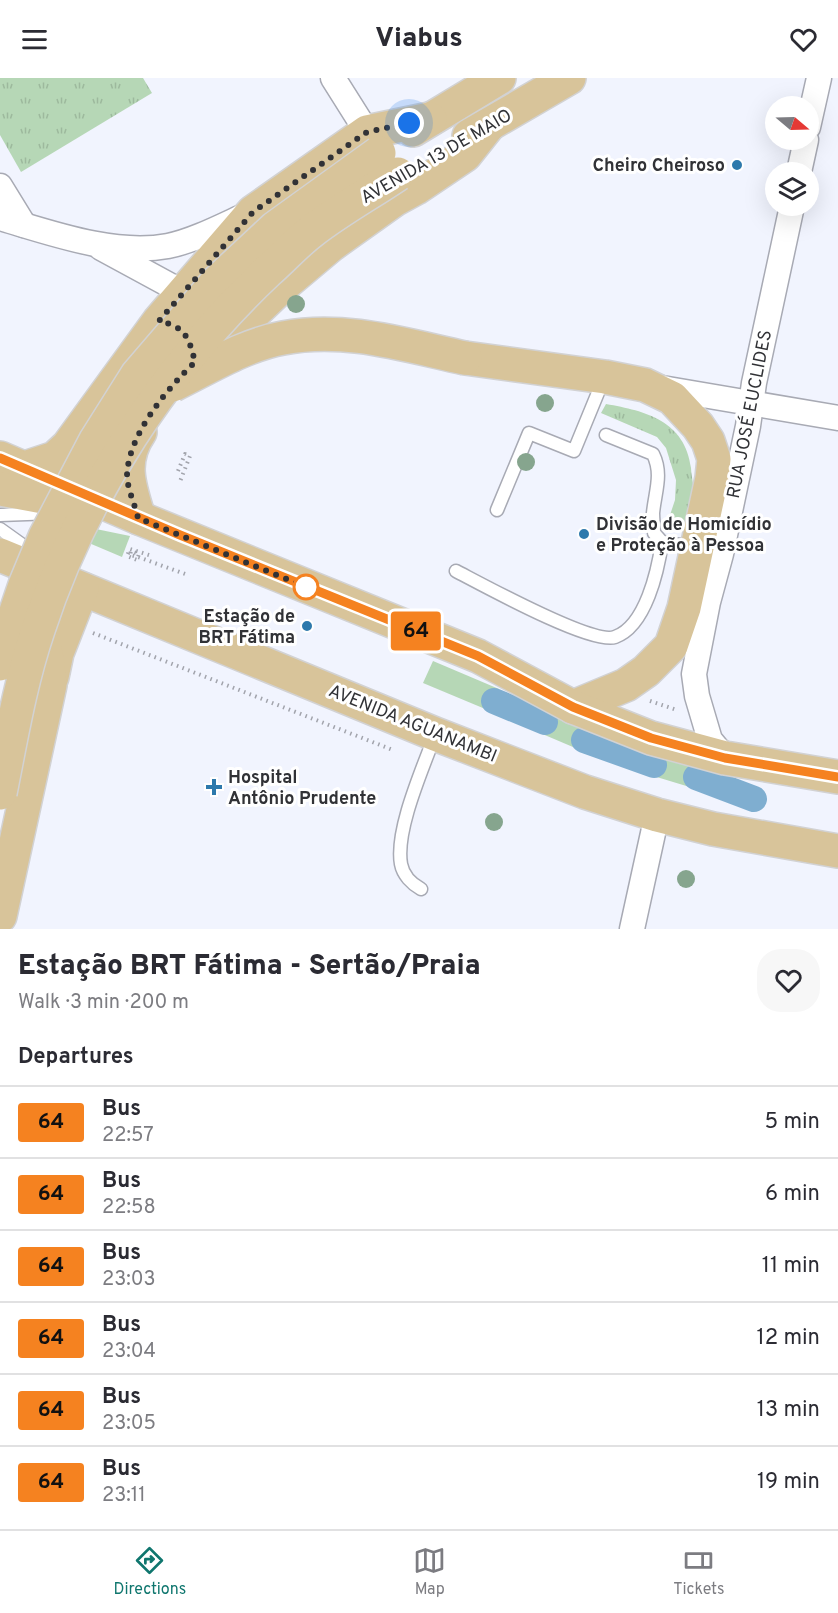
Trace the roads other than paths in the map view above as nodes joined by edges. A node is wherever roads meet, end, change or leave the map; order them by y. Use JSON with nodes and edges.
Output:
{"nodes":[{"id":1,"x":333,"y":78,"type":"edge"},
{"id":2,"x":499,"y":78,"type":"edge"},
{"id":3,"x":569,"y":78,"type":"edge"},
{"id":4,"x":819,"y":78,"type":"edge"},
{"id":5,"x":815,"y":96,"type":"edge"},
{"id":6,"x":488,"y":126,"type":"junction"},
{"id":7,"x":381,"y":153,"type":"junction"},
{"id":8,"x":0,"y":186,"type":"edge"},
{"id":9,"x":253,"y":212,"type":"junction"},
{"id":10,"x":790,"y":216,"type":"edge"},
{"id":11,"x":0,"y":218,"type":"edge"},
{"id":12,"x":24,"y":225,"type":"junction"},
{"id":13,"x":94,"y":244,"type":"junction"},
{"id":14,"x":184,"y":293,"type":"junction"},
{"id":15,"x":159,"y":321,"type":"junction"},
{"id":16,"x":195,"y":362,"type":"junction"},
{"id":17,"x":605,"y":377,"type":"junction"},
{"id":18,"x":645,"y":385,"type":"junction"},
{"id":19,"x":164,"y":390,"type":"junction"},
{"id":20,"x":751,"y":402,"type":"junction"},
{"id":21,"x":838,"y":418,"type":"edge"},
{"id":22,"x":83,"y":424,"type":"junction"},
{"id":23,"x":606,"y":435,"type":"dead end"},
{"id":24,"x":129,"y":458,"type":"junction"},
{"id":25,"x":13,"y":463,"type":"edge"},
{"id":26,"x":0,"y":489,"type":"edge"},
{"id":27,"x":497,"y":510,"type":"dead end"},
{"id":28,"x":127,"y":514,"type":"junction"},
{"id":29,"x":0,"y":515,"type":"edge"},
{"id":30,"x":0,"y":529,"type":"edge"},
{"id":31,"x":662,"y":542,"type":"junction"},
{"id":32,"x":709,"y":551,"type":"junction"},
{"id":33,"x":0,"y":555,"type":"edge"},
{"id":34,"x":456,"y":571,"type":"dead end"},
{"id":35,"x":82,"y":589,"type":"junction"},
{"id":36,"x":0,"y":635,"type":"edge"},
{"id":37,"x":0,"y":664,"type":"edge"},
{"id":38,"x":50,"y":685,"type":"junction"},
{"id":39,"x":573,"y":707,"type":"junction"},
{"id":40,"x":430,"y":748,"type":"junction"},
{"id":41,"x":725,"y":758,"type":"junction"},
{"id":42,"x":838,"y":777,"type":"edge"},
{"id":43,"x":0,"y":793,"type":"edge"},
{"id":44,"x":657,"y":815,"type":"junction"},
{"id":45,"x":838,"y":851,"type":"edge"},
{"id":46,"x":421,"y":889,"type":"dead end"},
{"id":47,"x":0,"y":916,"type":"edge"},
{"id":48,"x":632,"y":929,"type":"edge"}],
"edges":[{"from":1,"to":7,"type":"street"},
{"from":2,"to":7,"type":"main road","name":"AVENIDA 13 DE MAIO"},
{"from":3,"to":6,"type":"main road","name":"AVENIDA 13 DE MAIO"},
{"from":4,"to":5,"type":"street"},
{"from":6,"to":7,"type":"main road","name":"AVENIDA 13 DE MAIO"},
{"from":6,"to":16,"type":"main road"},
{"from":7,"to":9,"type":"main road"},
{"from":7,"to":19,"type":"main road","name":"AVENIDA 13 DE MAIO","bridge":true},
{"from":7,"to":37,"type":"main road","name":"AVENIDA 13 DE MAIO","bridge":true},
{"from":8,"to":12,"type":"street"},
{"from":9,"to":13,"type":"street"},
{"from":9,"to":14,"type":"main road"},
{"from":10,"to":20,"type":"street","name":"RUA JOSÉ EUCLIDES"},
{"from":11,"to":12,"type":"street"},
{"from":12,"to":13,"type":"street"},
{"from":13,"to":14,"type":"street"},
{"from":14,"to":15,"type":"main road"},
{"from":15,"to":16,"type":"main road"},
{"from":15,"to":22,"type":"main road"},
{"from":16,"to":24,"type":"main road"},
{"from":17,"to":18,"type":"main road"},
{"from":17,"to":19,"type":"main road","bridge":true},
{"from":17,"to":27,"type":"lane"},
{"from":18,"to":20,"type":"street"},
{"from":18,"to":32,"type":"main road"},
{"from":19,"to":43,"type":"main road","name":"AVENIDA 13 DE MAIO","bridge":true},
{"from":20,"to":21,"type":"street"},
{"from":20,"to":32,"type":"street","name":"RUA JOSÉ EUCLIDES"},
{"from":22,"to":24,"type":"main road"},
{"from":22,"to":25,"type":"main road"},
{"from":23,"to":31,"type":"lane"},
{"from":24,"to":28,"type":"main road"},
{"from":25,"to":28,"type":"main road"},
{"from":26,"to":28,"type":"main road"},
{"from":28,"to":29,"type":"lane"},
{"from":28,"to":39,"type":"main road"},
{"from":30,"to":35,"type":"lane"},
{"from":31,"to":32,"type":"lane"},
{"from":31,"to":34,"type":"lane"},
{"from":32,"to":39,"type":"main road"},
{"from":32,"to":41,"type":"street","name":"RUA JOSÉ EUCLIDES"},
{"from":33,"to":35,"type":"main road","name":"AVENIDA AGUANAMBI"},
{"from":35,"to":38,"type":"main road"},
{"from":35,"to":40,"type":"main road","name":"AVENIDA AGUANAMBI"},
{"from":36,"to":38,"type":"main road"},
{"from":38,"to":47,"type":"main road"},
{"from":39,"to":41,"type":"main road"},
{"from":40,"to":44,"type":"main road","name":"AVENIDA AGUANAMBI"},
{"from":40,"to":46,"type":"lane"},
{"from":41,"to":42,"type":"main road"},
{"from":44,"to":45,"type":"main road","name":"AVENIDA AGUANAMBI"},
{"from":44,"to":48,"type":"street"}]}
